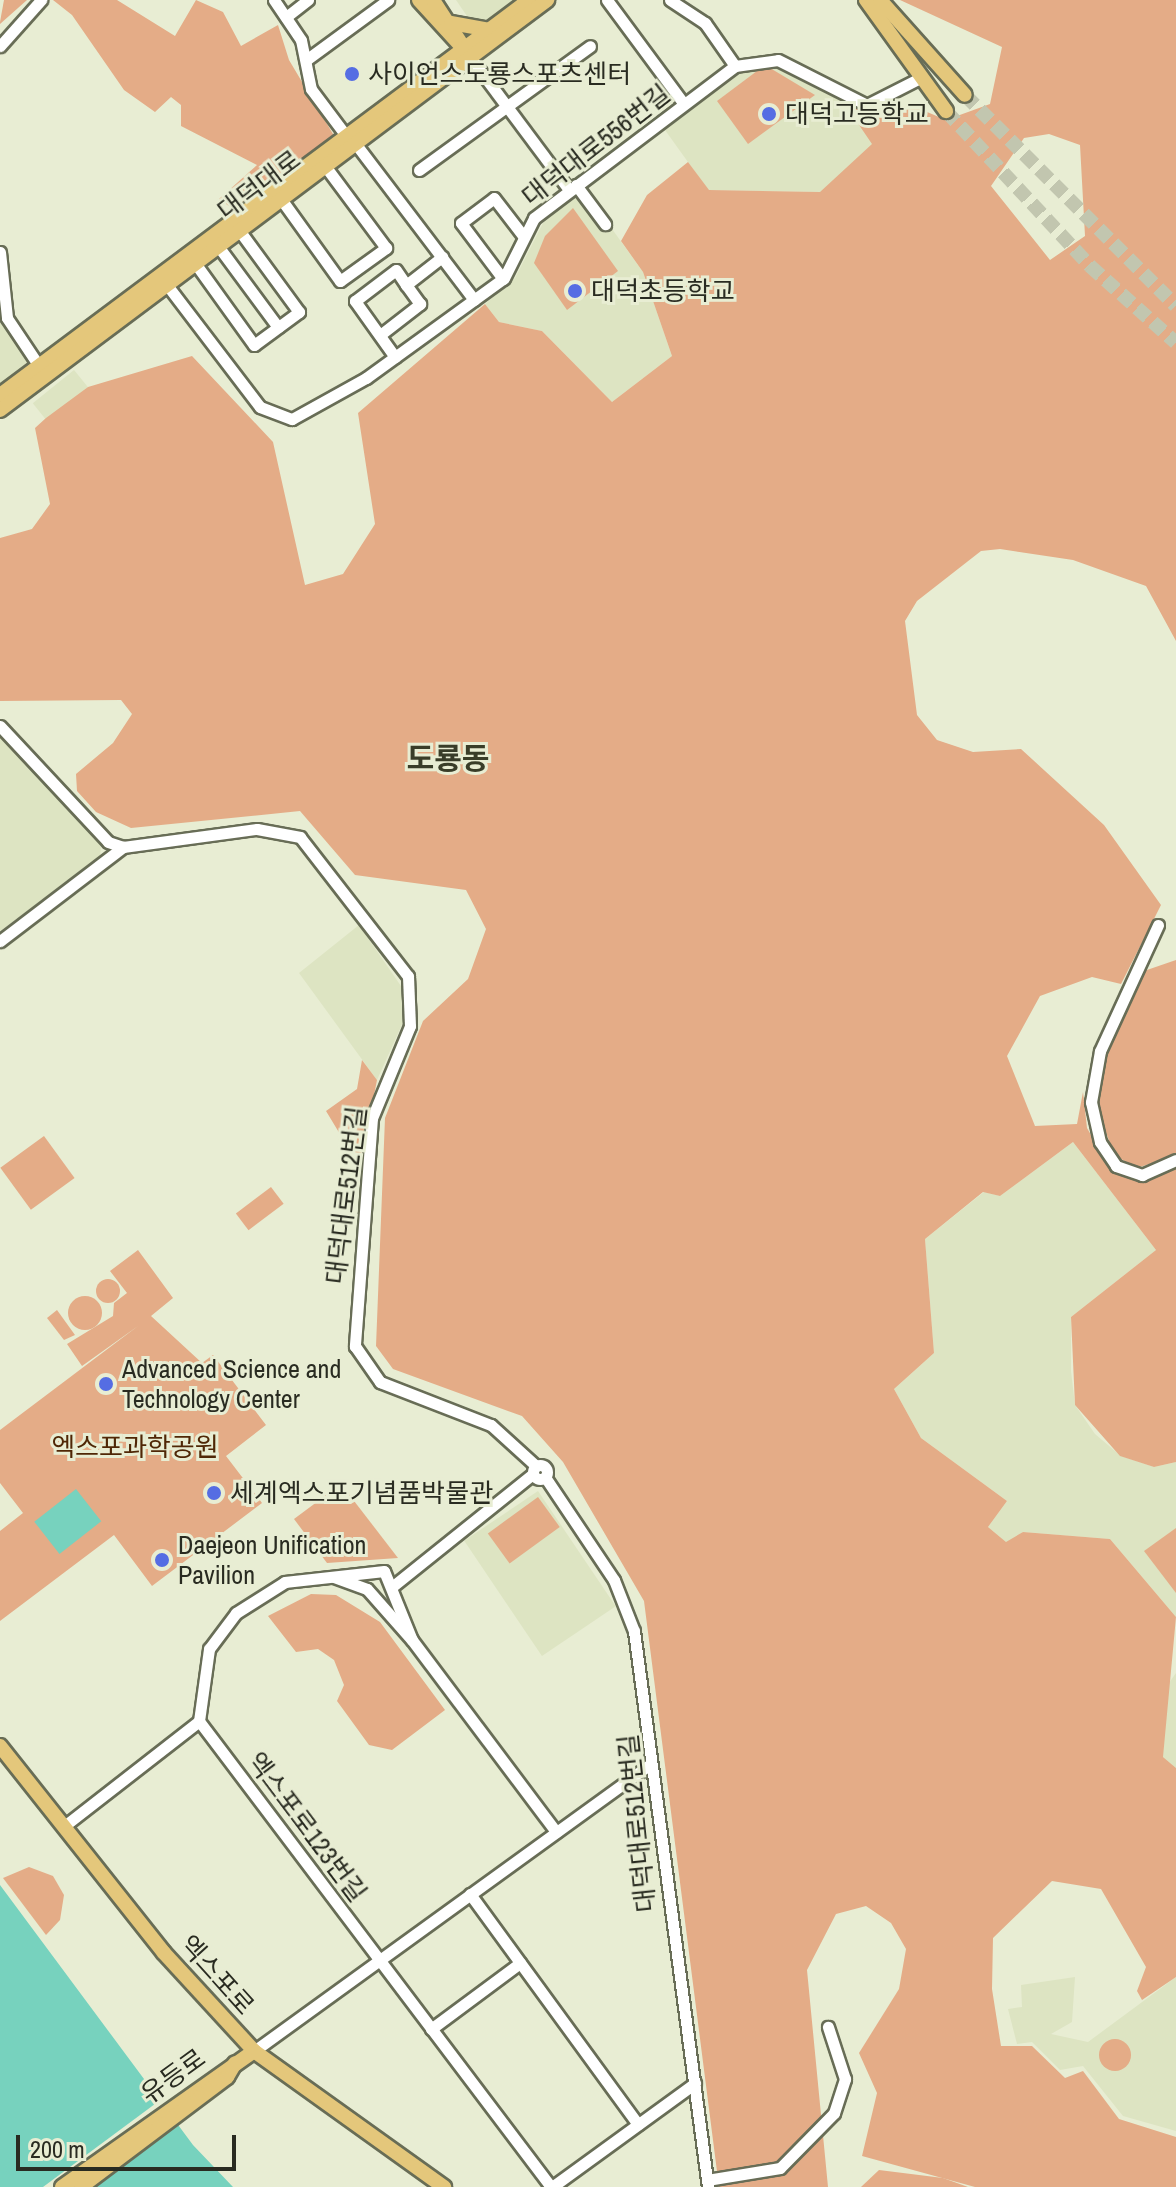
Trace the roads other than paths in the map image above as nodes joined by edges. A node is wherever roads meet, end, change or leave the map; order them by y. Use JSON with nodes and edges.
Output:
{"nodes":[{"id":1,"x":41,"y":0,"type":"edge"},
{"id":2,"x":274,"y":0,"type":"edge"},
{"id":3,"x":308,"y":0,"type":"edge"},
{"id":4,"x":388,"y":0,"type":"edge"},
{"id":5,"x":419,"y":0,"type":"edge"},
{"id":6,"x":433,"y":0,"type":"edge"},
{"id":7,"x":529,"y":0,"type":"edge"},
{"id":8,"x":547,"y":0,"type":"edge"},
{"id":9,"x":607,"y":0,"type":"edge"},
{"id":10,"x":670,"y":0,"type":"edge"},
{"id":11,"x":866,"y":0,"type":"edge"},
{"id":12,"x":880,"y":0,"type":"edge"},
{"id":13,"x":286,"y":17,"type":"junction"},
{"id":14,"x":451,"y":23,"type":"junction"},
{"id":15,"x":489,"y":30,"type":"junction"},
{"id":16,"x":0,"y":46,"type":"edge"},
{"id":17,"x":590,"y":46,"type":"dead end"},
{"id":18,"x":467,"y":53,"type":"junction"},
{"id":19,"x":306,"y":60,"type":"junction"},
{"id":20,"x":735,"y":66,"type":"junction"},
{"id":21,"x":922,"y":77,"type":"junction"},
{"id":22,"x":965,"y":95,"type":"tunnel mouth"},
{"id":23,"x":684,"y":104,"type":"junction"},
{"id":24,"x":507,"y":107,"type":"junction"},
{"id":25,"x":946,"y":111,"type":"tunnel mouth"},
{"id":26,"x":351,"y":140,"type":"junction"},
{"id":27,"x":325,"y":166,"type":"junction"},
{"id":28,"x":419,"y":170,"type":"dead end"},
{"id":29,"x":572,"y":188,"type":"junction"},
{"id":30,"x":281,"y":199,"type":"junction"},
{"id":31,"x":605,"y":224,"type":"dead end"},
{"id":32,"x":239,"y":230,"type":"junction"},
{"id":33,"x":524,"y":237,"type":"junction"},
{"id":34,"x":218,"y":246,"type":"junction"},
{"id":35,"x":0,"y":252,"type":"edge"},
{"id":36,"x":442,"y":257,"type":"junction"},
{"id":37,"x":195,"y":263,"type":"junction"},
{"id":38,"x":503,"y":279,"type":"junction"},
{"id":39,"x":167,"y":285,"type":"junction"},
{"id":40,"x":406,"y":285,"type":"junction"},
{"id":41,"x":474,"y":300,"type":"junction"},
{"id":42,"x":278,"y":327,"type":"junction"},
{"id":43,"x":380,"y":335,"type":"junction"},
{"id":44,"x":395,"y":357,"type":"junction"},
{"id":45,"x":39,"y":366,"type":"junction"},
{"id":46,"x":0,"y":395,"type":"edge"},
{"id":47,"x":0,"y":410,"type":"edge"},
{"id":48,"x":0,"y":726,"type":"edge"},
{"id":49,"x":123,"y":847,"type":"junction"},
{"id":50,"x":1158,"y":925,"type":"dead end"},
{"id":51,"x":0,"y":941,"type":"edge"},
{"id":52,"x":1176,"y":1160,"type":"edge"},
{"id":53,"x":538,"y":1472,"type":"junction"},
{"id":54,"x":430,"y":1552,"type":"junction"},
{"id":55,"x":378,"y":1571,"type":"junction"},
{"id":56,"x":329,"y":1576,"type":"junction"},
{"id":57,"x":392,"y":1588,"type":"junction"},
{"id":58,"x":370,"y":1592,"type":"junction"},
{"id":59,"x":412,"y":1640,"type":"junction"},
{"id":60,"x":199,"y":1721,"type":"junction"},
{"id":61,"x":0,"y":1746,"type":"edge"},
{"id":62,"x":649,"y":1765,"type":"junction"},
{"id":63,"x":63,"y":1827,"type":"junction"},
{"id":64,"x":556,"y":1832,"type":"junction"},
{"id":65,"x":470,"y":1894,"type":"junction"},
{"id":66,"x":381,"y":1959,"type":"junction"},
{"id":67,"x":520,"y":1963,"type":"junction"},
{"id":68,"x":828,"y":2027,"type":"dead end"},
{"id":69,"x":431,"y":2029,"type":"junction"},
{"id":70,"x":254,"y":2051,"type":"junction"},
{"id":71,"x":235,"y":2063,"type":"junction"},
{"id":72,"x":695,"y":2083,"type":"junction"},
{"id":73,"x":638,"y":2124,"type":"junction"},
{"id":74,"x":707,"y":2183,"type":"edge"},
{"id":75,"x":62,"y":2187,"type":"edge"},
{"id":76,"x":81,"y":2187,"type":"edge"},
{"id":77,"x":444,"y":2187,"type":"edge"},
{"id":78,"x":552,"y":2187,"type":"edge"}],
"edges":[{"from":1,"to":16,"type":"street"},
{"from":2,"to":13,"type":"street"},
{"from":3,"to":13,"type":"street"},
{"from":4,"to":19,"type":"street"},
{"from":5,"to":18,"type":"main road"},
{"from":6,"to":14,"type":"main road"},
{"from":7,"to":15,"type":"main road","name":"대덕대로"},
{"from":8,"to":18,"type":"main road","name":"대덕대로"},
{"from":9,"to":23,"type":"street"},
{"from":10,"to":20,"type":"street"},
{"from":11,"to":21,"type":"main road"},
{"from":12,"to":22,"type":"main road"},
{"from":13,"to":19,"type":"street"},
{"from":14,"to":15,"type":"main road"},
{"from":14,"to":18,"type":"main road"},
{"from":15,"to":18,"type":"main road","name":"대덕대로"},
{"from":17,"to":24,"type":"street"},
{"from":18,"to":24,"type":"street"},
{"from":18,"to":26,"type":"main road","name":"대덕대로"},
{"from":19,"to":26,"type":"street"},
{"from":20,"to":21,"type":"street","name":"대덕대로556번길"},
{"from":20,"to":23,"type":"street","name":"대덕대로556번길"},
{"from":21,"to":25,"type":"main road"},
{"from":23,"to":29,"type":"street","name":"대덕대로556번길"},
{"from":24,"to":28,"type":"street"},
{"from":24,"to":29,"type":"street"},
{"from":26,"to":27,"type":"main road","name":"대덕대로"},
{"from":26,"to":36,"type":"street"},
{"from":26,"to":45,"type":"main road","name":"대덕대로"},
{"from":27,"to":30,"type":"main road","name":"대덕대로"},
{"from":27,"to":30,"type":"street"},
{"from":29,"to":31,"type":"street"},
{"from":29,"to":33,"type":"street","name":"대덕대로556번길"},
{"from":30,"to":32,"type":"main road","name":"대덕대로"},
{"from":32,"to":34,"type":"main road","name":"대덕대로"},
{"from":32,"to":42,"type":"street"},
{"from":33,"to":38,"type":"street","name":"대덕대로556번길"},
{"from":33,"to":38,"type":"street"},
{"from":34,"to":37,"type":"main road","name":"대덕대로"},
{"from":34,"to":42,"type":"street"},
{"from":35,"to":45,"type":"street"},
{"from":36,"to":40,"type":"street"},
{"from":36,"to":41,"type":"street"},
{"from":37,"to":39,"type":"main road","name":"대덕대로"},
{"from":37,"to":42,"type":"street"},
{"from":38,"to":41,"type":"street","name":"대덕대로556번길"},
{"from":39,"to":44,"type":"street","name":"대덕대로556번길"},
{"from":39,"to":47,"type":"main road","name":"대덕대로"},
{"from":40,"to":43,"type":"street"},
{"from":40,"to":43,"type":"street"},
{"from":41,"to":44,"type":"street","name":"대덕대로556번길"},
{"from":43,"to":44,"type":"street"},
{"from":45,"to":46,"type":"main road","name":"대덕대로"},
{"from":48,"to":49,"type":"street"},
{"from":49,"to":51,"type":"street"},
{"from":49,"to":53,"type":"street","name":"대덕대로512번길"},
{"from":50,"to":52,"type":"street"},
{"from":53,"to":54,"type":"street"},
{"from":53,"to":62,"type":"street","name":"대덕대로512번길"},
{"from":54,"to":55,"type":"street"},
{"from":54,"to":57,"type":"street"},
{"from":55,"to":56,"type":"street"},
{"from":55,"to":57,"type":"street"},
{"from":55,"to":58,"type":"street"},
{"from":56,"to":58,"type":"street"},
{"from":56,"to":60,"type":"street"},
{"from":57,"to":58,"type":"street"},
{"from":57,"to":59,"type":"street"},
{"from":58,"to":59,"type":"street"},
{"from":59,"to":64,"type":"street"},
{"from":60,"to":63,"type":"street"},
{"from":60,"to":66,"type":"street","name":"엑스포로123번길"},
{"from":61,"to":63,"type":"main road","name":"엑스포로"},
{"from":62,"to":64,"type":"street"},
{"from":62,"to":72,"type":"street","name":"대덕대로512번길"},
{"from":63,"to":70,"type":"main road","name":"엑스포로"},
{"from":64,"to":65,"type":"street"},
{"from":65,"to":66,"type":"street"},
{"from":65,"to":67,"type":"street"},
{"from":66,"to":69,"type":"street","name":"엑스포로123번길"},
{"from":66,"to":70,"type":"street"},
{"from":67,"to":69,"type":"street"},
{"from":67,"to":73,"type":"street"},
{"from":68,"to":74,"type":"street"},
{"from":69,"to":78,"type":"street","name":"엑스포로123번길"},
{"from":70,"to":71,"type":"main road","name":"유등로"},
{"from":70,"to":77,"type":"main road","name":"엑스포로"},
{"from":71,"to":75,"type":"main road","name":"유등로"},
{"from":71,"to":76,"type":"main road","name":"유등로"},
{"from":72,"to":73,"type":"street"},
{"from":72,"to":74,"type":"street","name":"대덕대로512번길"},
{"from":73,"to":78,"type":"street"}]}
